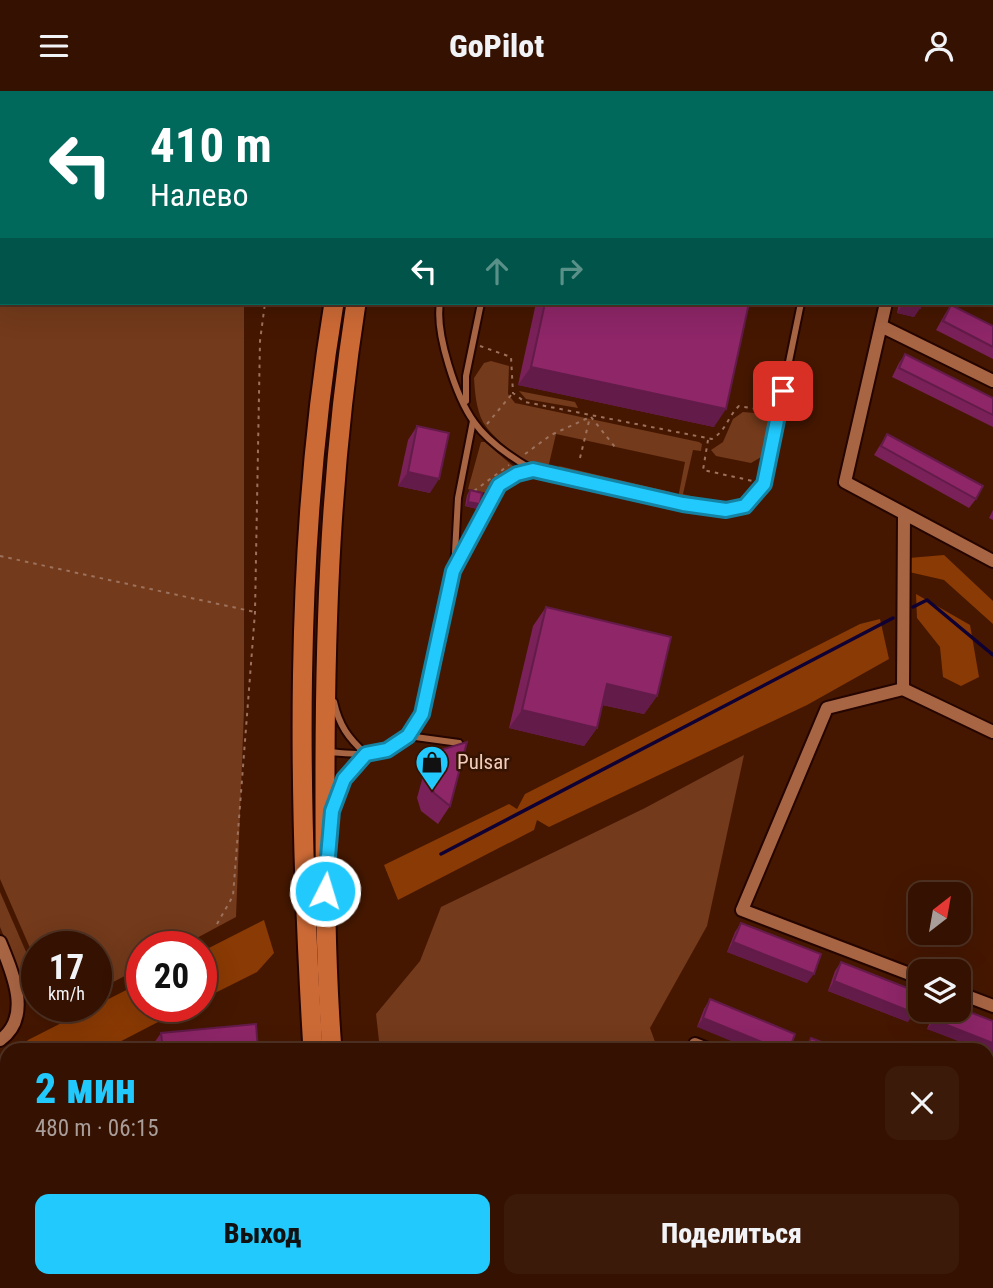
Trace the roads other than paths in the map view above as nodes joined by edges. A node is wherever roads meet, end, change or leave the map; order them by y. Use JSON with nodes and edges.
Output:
{"nodes":[{"id":1,"x":334,"y":305,"type":"edge"},
{"id":2,"x":356,"y":305,"type":"edge"},
{"id":3,"x":440,"y":305,"type":"edge"},
{"id":4,"x":481,"y":305,"type":"edge"},
{"id":5,"x":801,"y":305,"type":"edge"},
{"id":6,"x":886,"y":305,"type":"edge"},
{"id":7,"x":881,"y":326,"type":"junction"},
{"id":8,"x":993,"y":381,"type":"edge"},
{"id":9,"x":466,"y":405,"type":"junction"},
{"id":10,"x":473,"y":421,"type":"junction"},
{"id":11,"x":533,"y":470,"type":"junction"},
{"id":12,"x":904,"y":515,"type":"junction"},
{"id":13,"x":993,"y":561,"type":"edge"},
{"id":14,"x":453,"y":571,"type":"junction"},
{"id":15,"x":326,"y":638,"type":"junction"},
{"id":16,"x":902,"y":689,"type":"junction"},
{"id":17,"x":993,"y":732,"type":"edge"},
{"id":18,"x":408,"y":736,"type":"junction"},
{"id":19,"x":459,"y":743,"type":"edge"},
{"id":20,"x":302,"y":750,"type":"junction"},
{"id":21,"x":325,"y":752,"type":"junction"},
{"id":22,"x":366,"y":754,"type":"junction"},
{"id":23,"x":325,"y":891,"type":"junction"},
{"id":24,"x":0,"y":942,"type":"edge"},
{"id":25,"x":908,"y":973,"type":"edge"},
{"id":26,"x":971,"y":998,"type":"edge"},
{"id":27,"x":993,"y":1006,"type":"edge"},
{"id":28,"x":0,"y":1040,"type":"edge"},
{"id":29,"x":313,"y":1043,"type":"edge"},
{"id":30,"x":332,"y":1043,"type":"edge"}],
"edges":[{"from":1,"to":20,"type":"main road"},
{"from":2,"to":15,"type":"main road"},
{"from":3,"to":9,"type":"lane"},
{"from":4,"to":9,"type":"lane"},
{"from":5,"to":11,"type":"lane"},
{"from":6,"to":7,"type":"street"},
{"from":7,"to":8,"type":"street"},
{"from":7,"to":12,"type":"street"},
{"from":9,"to":10,"type":"lane"},
{"from":10,"to":11,"type":"lane"},
{"from":10,"to":14,"type":"lane"},
{"from":11,"to":14,"type":"lane"},
{"from":12,"to":13,"type":"street"},
{"from":12,"to":16,"type":"street"},
{"from":14,"to":18,"type":"lane"},
{"from":15,"to":21,"type":"main road"},
{"from":15,"to":22,"type":"lane"},
{"from":16,"to":17,"type":"street"},
{"from":16,"to":25,"type":"street"},
{"from":18,"to":19,"type":"lane"},
{"from":18,"to":22,"type":"lane"},
{"from":20,"to":21,"type":"main road"},
{"from":20,"to":29,"type":"main road"},
{"from":21,"to":22,"type":"lane"},
{"from":21,"to":23,"type":"main road"},
{"from":22,"to":23,"type":"lane"},
{"from":23,"to":30,"type":"main road"},
{"from":24,"to":28,"type":"street"},
{"from":26,"to":27,"type":"street"}]}
